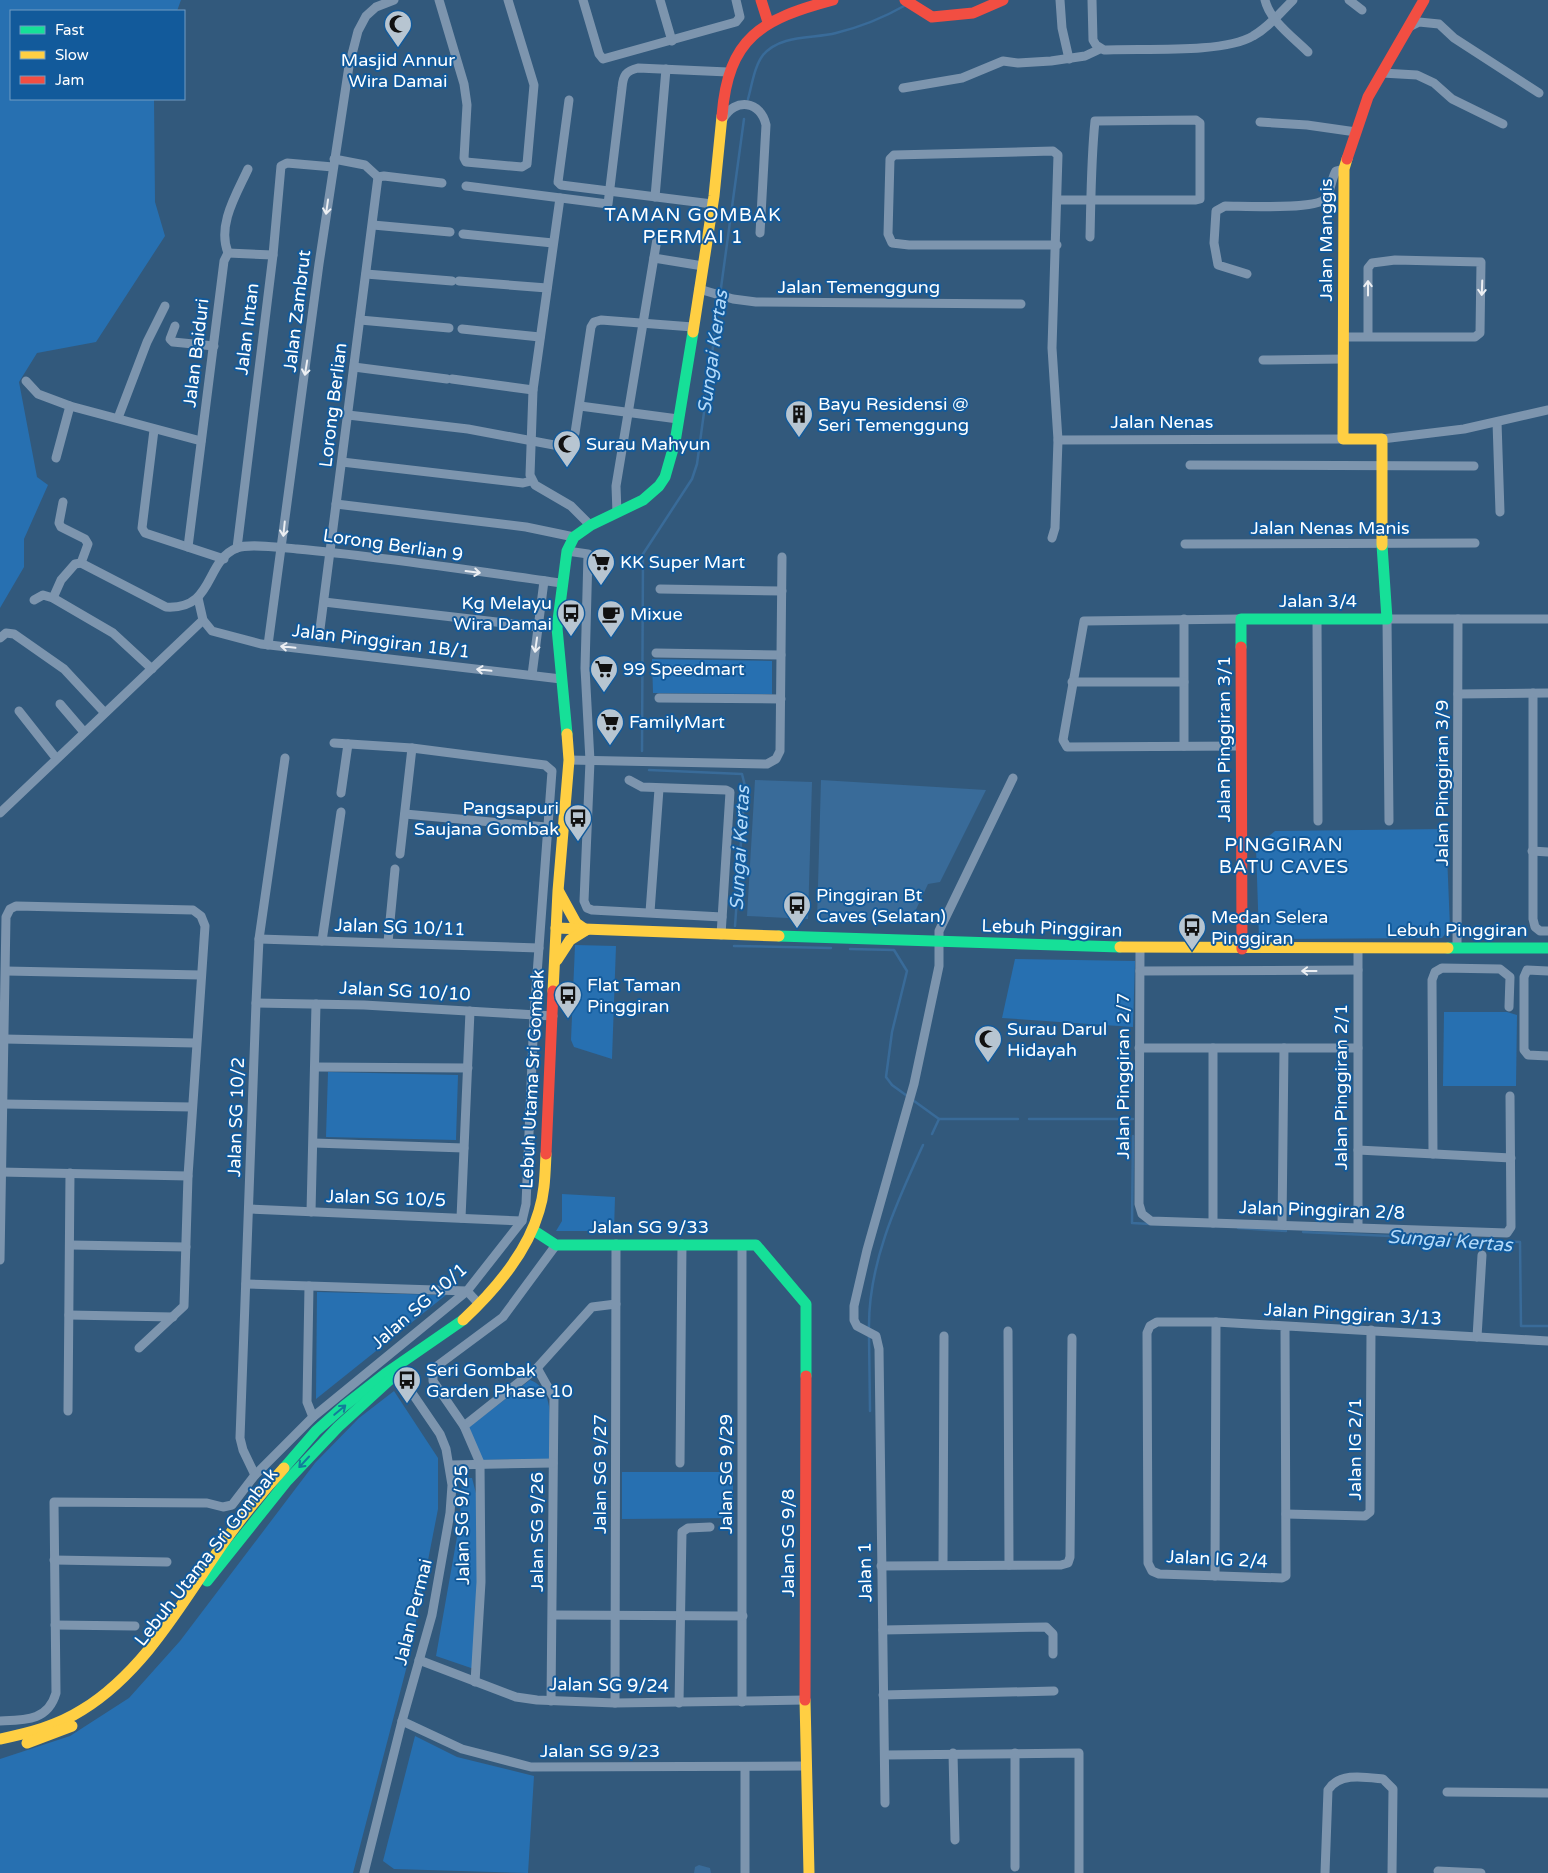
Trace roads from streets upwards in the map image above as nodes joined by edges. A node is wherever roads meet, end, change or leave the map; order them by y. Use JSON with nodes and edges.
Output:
{"nodes":[{"id":1,"x":394,"y":0,"type":"edge"},
{"id":2,"x":439,"y":0,"type":"edge"},
{"id":3,"x":508,"y":0,"type":"edge"},
{"id":4,"x":583,"y":0,"type":"edge"},
{"id":5,"x":660,"y":0,"type":"edge"},
{"id":6,"x":736,"y":0,"type":"edge"},
{"id":7,"x":761,"y":0,"type":"edge"},
{"id":8,"x":833,"y":0,"type":"edge"},
{"id":9,"x":904,"y":0,"type":"edge"},
{"id":10,"x":1003,"y":0,"type":"edge"},
{"id":11,"x":1060,"y":0,"type":"edge"},
{"id":12,"x":1092,"y":0,"type":"edge"},
{"id":13,"x":1265,"y":0,"type":"edge"},
{"id":14,"x":1292,"y":0,"type":"edge"},
{"id":15,"x":1349,"y":0,"type":"edge"},
{"id":16,"x":1424,"y":0,"type":"edge"},
{"id":17,"x":1362,"y":10,"type":"dead end"},
{"id":18,"x":1275,"y":19,"type":"junction"},
{"id":19,"x":768,"y":22,"type":"junction"},
{"id":20,"x":1409,"y":27,"type":"junction"},
{"id":21,"x":672,"y":41,"type":"junction"},
{"id":22,"x":1100,"y":49,"type":"junction"},
{"id":23,"x":1308,"y":52,"type":"dead end"},
{"id":24,"x":1069,"y":59,"type":"junction"},
{"id":25,"x":666,"y":69,"type":"junction"},
{"id":26,"x":728,"y":72,"type":"junction"},
{"id":27,"x":1382,"y":73,"type":"junction"},
{"id":28,"x":903,"y":88,"type":"dead end"},
{"id":29,"x":1539,"y":93,"type":"dead end"},
{"id":30,"x":569,"y":100,"type":"dead end"},
{"id":31,"x":722,"y":122,"type":"junction"},
{"id":32,"x":1260,"y":122,"type":"dead end"},
{"id":33,"x":1503,"y":124,"type":"dead end"},
{"id":34,"x":1356,"y":132,"type":"junction"},
{"id":35,"x":334,"y":163,"type":"junction"},
{"id":36,"x":248,"y":169,"type":"dead end"},
{"id":37,"x":1344,"y":169,"type":"junction"},
{"id":38,"x":378,"y":178,"type":"junction"},
{"id":39,"x":442,"y":183,"type":"dead end"},
{"id":40,"x":466,"y":186,"type":"dead end"},
{"id":41,"x":610,"y":191,"type":"junction"},
{"id":42,"x":655,"y":197,"type":"junction"},
{"id":43,"x":560,"y":198,"type":"junction"},
{"id":44,"x":1058,"y":200,"type":"junction"},
{"id":45,"x":1091,"y":200,"type":"junction"},
{"id":46,"x":712,"y":204,"type":"junction"},
{"id":47,"x":373,"y":225,"type":"junction"},
{"id":48,"x":450,"y":232,"type":"dead end"},
{"id":49,"x":760,"y":233,"type":"dead end"},
{"id":50,"x":463,"y":234,"type":"dead end"},
{"id":51,"x":1090,"y":237,"type":"dead end"},
{"id":52,"x":657,"y":239,"type":"dead end"},
{"id":53,"x":553,"y":242,"type":"junction"},
{"id":54,"x":1056,"y":245,"type":"junction"},
{"id":55,"x":228,"y":253,"type":"junction"},
{"id":56,"x":273,"y":255,"type":"junction"},
{"id":57,"x":654,"y":258,"type":"junction"},
{"id":58,"x":703,"y":266,"type":"junction"},
{"id":59,"x":366,"y":274,"type":"junction"},
{"id":60,"x":1247,"y":274,"type":"dead end"},
{"id":61,"x":547,"y":288,"type":"junction"},
{"id":62,"x":703,"y":290,"type":"junction"},
{"id":63,"x":1021,"y":304,"type":"dead end"},
{"id":64,"x":165,"y":306,"type":"dead end"},
{"id":65,"x":360,"y":320,"type":"junction"},
{"id":66,"x":644,"y":323,"type":"junction"},
{"id":67,"x":175,"y":326,"type":"dead end"},
{"id":68,"x":693,"y":327,"type":"junction"},
{"id":69,"x":449,"y":328,"type":"dead end"},
{"id":70,"x":462,"y":329,"type":"dead end"},
{"id":71,"x":540,"y":337,"type":"junction"},
{"id":72,"x":1343,"y":337,"type":"junction"},
{"id":73,"x":1368,"y":337,"type":"junction"},
{"id":74,"x":214,"y":346,"type":"junction"},
{"id":75,"x":1343,"y":359,"type":"junction"},
{"id":76,"x":1262,"y":360,"type":"dead end"},
{"id":77,"x":354,"y":367,"type":"junction"},
{"id":78,"x":26,"y":381,"type":"dead end"},
{"id":79,"x":533,"y":390,"type":"junction"},
{"id":80,"x":70,"y":406,"type":"junction"},
{"id":81,"x":580,"y":406,"type":"junction"},
{"id":82,"x":1548,"y":410,"type":"edge"},
{"id":83,"x":629,"y":413,"type":"junction"},
{"id":84,"x":348,"y":415,"type":"junction"},
{"id":85,"x":118,"y":418,"type":"junction"},
{"id":86,"x":678,"y":419,"type":"junction"},
{"id":87,"x":1496,"y":422,"type":"junction"},
{"id":88,"x":154,"y":430,"type":"junction"},
{"id":89,"x":1343,"y":439,"type":"junction"},
{"id":90,"x":1382,"y":439,"type":"junction"},
{"id":91,"x":1058,"y":440,"type":"junction"},
{"id":92,"x":201,"y":441,"type":"junction"},
{"id":93,"x":531,"y":441,"type":"junction"},
{"id":94,"x":56,"y":458,"type":"dead end"},
{"id":95,"x":342,"y":462,"type":"junction"},
{"id":96,"x":1190,"y":465,"type":"dead end"},
{"id":97,"x":1383,"y":465,"type":"junction"},
{"id":98,"x":1474,"y":466,"type":"dead end"},
{"id":99,"x":531,"y":481,"type":"junction"},
{"id":100,"x":63,"y":502,"type":"dead end"},
{"id":101,"x":336,"y":504,"type":"junction"},
{"id":102,"x":1500,"y":512,"type":"dead end"},
{"id":103,"x":617,"y":513,"type":"junction"},
{"id":104,"x":590,"y":525,"type":"junction"},
{"id":105,"x":574,"y":537,"type":"junction"},
{"id":106,"x":1052,"y":538,"type":"dead end"},
{"id":107,"x":1475,"y":543,"type":"dead end"},
{"id":108,"x":1185,"y":544,"type":"dead end"},
{"id":109,"x":1382,"y":545,"type":"junction"},
{"id":110,"x":188,"y":547,"type":"junction"},
{"id":111,"x":237,"y":548,"type":"junction"},
{"id":112,"x":282,"y":548,"type":"junction"},
{"id":113,"x":567,"y":551,"type":"junction"},
{"id":114,"x":330,"y":552,"type":"junction"},
{"id":115,"x":782,"y":556,"type":"dead end"},
{"id":116,"x":224,"y":559,"type":"junction"},
{"id":117,"x":81,"y":563,"type":"junction"},
{"id":118,"x":544,"y":581,"type":"junction"},
{"id":119,"x":561,"y":583,"type":"junction"},
{"id":120,"x":660,"y":589,"type":"dead end"},
{"id":121,"x":782,"y":591,"type":"junction"},
{"id":122,"x":52,"y":598,"type":"junction"},
{"id":123,"x":198,"y":598,"type":"junction"},
{"id":124,"x":34,"y":600,"type":"dead end"},
{"id":125,"x":324,"y":602,"type":"junction"},
{"id":126,"x":1184,"y":619,"type":"junction"},
{"id":127,"x":1241,"y":619,"type":"junction"},
{"id":128,"x":1317,"y":619,"type":"junction"},
{"id":129,"x":1386,"y":619,"type":"junction"},
{"id":130,"x":1458,"y":619,"type":"junction"},
{"id":131,"x":1548,"y":619,"type":"edge"},
{"id":132,"x":203,"y":620,"type":"junction"},
{"id":133,"x":539,"y":627,"type":"junction"},
{"id":134,"x":319,"y":637,"type":"dead end"},
{"id":135,"x":0,"y":638,"type":"edge"},
{"id":136,"x":268,"y":645,"type":"junction"},
{"id":137,"x":656,"y":653,"type":"dead end"},
{"id":138,"x":781,"y":655,"type":"junction"},
{"id":139,"x":152,"y":669,"type":"junction"},
{"id":140,"x":532,"y":675,"type":"junction"},
{"id":141,"x":561,"y":680,"type":"junction"},
{"id":142,"x":1072,"y":682,"type":"junction"},
{"id":143,"x":1184,"y":682,"type":"junction"},
{"id":144,"x":1533,"y":693,"type":"junction"},
{"id":145,"x":1548,"y":693,"type":"edge"},
{"id":146,"x":1458,"y":694,"type":"junction"},
{"id":147,"x":659,"y":698,"type":"dead end"},
{"id":148,"x":781,"y":699,"type":"junction"},
{"id":149,"x":60,"y":704,"type":"dead end"},
{"id":150,"x":20,"y":711,"type":"dead end"},
{"id":151,"x":104,"y":712,"type":"junction"},
{"id":152,"x":84,"y":732,"type":"junction"},
{"id":153,"x":334,"y":743,"type":"dead end"},
{"id":154,"x":348,"y":744,"type":"junction"},
{"id":155,"x":1184,"y":746,"type":"junction"},
{"id":156,"x":1241,"y":746,"type":"junction"},
{"id":157,"x":412,"y":748,"type":"junction"},
{"id":158,"x":56,"y":758,"type":"junction"},
{"id":159,"x":285,"y":758,"type":"dead end"},
{"id":160,"x":569,"y":760,"type":"junction"},
{"id":161,"x":590,"y":761,"type":"junction"},
{"id":162,"x":1013,"y":778,"type":"dead end"},
{"id":163,"x":629,"y":780,"type":"dead end"},
{"id":164,"x":659,"y":788,"type":"junction"},
{"id":165,"x":342,"y":793,"type":"dead end"},
{"id":166,"x":341,"y":812,"type":"dead end"},
{"id":167,"x":0,"y":813,"type":"edge"},
{"id":168,"x":405,"y":814,"type":"junction"},
{"id":169,"x":1318,"y":821,"type":"dead end"},
{"id":170,"x":1389,"y":821,"type":"dead end"},
{"id":171,"x":546,"y":828,"type":"junction"},
{"id":172,"x":1532,"y":851,"type":"junction"},
{"id":173,"x":1548,"y":852,"type":"edge"},
{"id":174,"x":400,"y":854,"type":"dead end"},
{"id":175,"x":395,"y":869,"type":"dead end"},
{"id":176,"x":558,"y":891,"type":"junction"},
{"id":177,"x":650,"y":912,"type":"junction"},
{"id":178,"x":722,"y":917,"type":"junction"},
{"id":179,"x":556,"y":928,"type":"junction"},
{"id":180,"x":586,"y":930,"type":"junction"},
{"id":181,"x":1544,"y":931,"type":"edge"},
{"id":182,"x":721,"y":935,"type":"junction"},
{"id":183,"x":259,"y":939,"type":"junction"},
{"id":184,"x":322,"y":941,"type":"junction"},
{"id":185,"x":388,"y":942,"type":"junction"},
{"id":186,"x":938,"y":942,"type":"junction"},
{"id":187,"x":539,"y":948,"type":"junction"},
{"id":188,"x":1140,"y":948,"type":"junction"},
{"id":189,"x":1358,"y":948,"type":"junction"},
{"id":190,"x":1457,"y":948,"type":"junction"},
{"id":191,"x":1548,"y":948,"type":"edge"},
{"id":192,"x":1242,"y":949,"type":"junction"},
{"id":193,"x":556,"y":961,"type":"junction"},
{"id":194,"x":1358,"y":970,"type":"junction"},
{"id":195,"x":1140,"y":971,"type":"junction"},
{"id":196,"x":1548,"y":971,"type":"edge"},
{"id":197,"x":6,"y":972,"type":"junction"},
{"id":198,"x":201,"y":974,"type":"junction"},
{"id":199,"x":256,"y":1003,"type":"junction"},
{"id":200,"x":316,"y":1004,"type":"junction"},
{"id":201,"x":1509,"y":1007,"type":"dead end"},
{"id":202,"x":470,"y":1011,"type":"junction"},
{"id":203,"x":534,"y":1015,"type":"junction"},
{"id":204,"x":552,"y":1016,"type":"junction"},
{"id":205,"x":4,"y":1039,"type":"junction"},
{"id":206,"x":195,"y":1043,"type":"junction"},
{"id":207,"x":1139,"y":1048,"type":"junction"},
{"id":208,"x":1213,"y":1048,"type":"junction"},
{"id":209,"x":1284,"y":1048,"type":"junction"},
{"id":210,"x":1358,"y":1048,"type":"junction"},
{"id":211,"x":1548,"y":1056,"type":"edge"},
{"id":212,"x":316,"y":1067,"type":"junction"},
{"id":213,"x":468,"y":1068,"type":"junction"},
{"id":214,"x":1510,"y":1096,"type":"dead end"},
{"id":215,"x":3,"y":1104,"type":"junction"},
{"id":216,"x":192,"y":1107,"type":"junction"},
{"id":217,"x":314,"y":1143,"type":"junction"},
{"id":218,"x":464,"y":1148,"type":"junction"},
{"id":219,"x":1358,"y":1150,"type":"junction"},
{"id":220,"x":1433,"y":1154,"type":"junction"},
{"id":221,"x":1511,"y":1158,"type":"junction"},
{"id":222,"x":1,"y":1172,"type":"edge"},
{"id":223,"x":70,"y":1174,"type":"junction"},
{"id":224,"x":188,"y":1176,"type":"junction"},
{"id":225,"x":1139,"y":1204,"type":"joint"},
{"id":226,"x":249,"y":1209,"type":"junction"},
{"id":227,"x":311,"y":1212,"type":"junction"},
{"id":228,"x":461,"y":1218,"type":"junction"},
{"id":229,"x":522,"y":1220,"type":"junction"},
{"id":230,"x":1213,"y":1222,"type":"junction"},
{"id":231,"x":1282,"y":1224,"type":"junction"},
{"id":232,"x":1358,"y":1227,"type":"junction"},
{"id":233,"x":533,"y":1230,"type":"junction"},
{"id":234,"x":616,"y":1244,"type":"junction"},
{"id":235,"x":682,"y":1244,"type":"junction"},
{"id":236,"x":70,"y":1245,"type":"junction"},
{"id":237,"x":556,"y":1245,"type":"junction"},
{"id":238,"x":742,"y":1245,"type":"junction"},
{"id":239,"x":186,"y":1248,"type":"junction"},
{"id":240,"x":1482,"y":1255,"type":"dead end"},
{"id":241,"x":0,"y":1260,"type":"edge"},
{"id":242,"x":246,"y":1284,"type":"junction"},
{"id":243,"x":309,"y":1286,"type":"junction"},
{"id":244,"x":467,"y":1291,"type":"junction"},
{"id":245,"x":479,"y":1304,"type":"junction"},
{"id":246,"x":616,"y":1304,"type":"junction"},
{"id":247,"x":69,"y":1315,"type":"junction"},
{"id":248,"x":173,"y":1317,"type":"junction"},
{"id":249,"x":1157,"y":1322,"type":"joint"},
{"id":250,"x":1216,"y":1322,"type":"junction"},
{"id":251,"x":1285,"y":1326,"type":"junction"},
{"id":252,"x":1371,"y":1330,"type":"junction"},
{"id":253,"x":1008,"y":1331,"type":"dead end"},
{"id":254,"x":944,"y":1336,"type":"dead end"},
{"id":255,"x":1477,"y":1336,"type":"junction"},
{"id":256,"x":1072,"y":1338,"type":"dead end"},
{"id":257,"x":1548,"y":1341,"type":"edge"},
{"id":258,"x":138,"y":1348,"type":"dead end"},
{"id":259,"x":537,"y":1368,"type":"junction"},
{"id":260,"x":396,"y":1371,"type":"junction"},
{"id":261,"x":68,"y":1411,"type":"dead end"},
{"id":262,"x":313,"y":1417,"type":"junction"},
{"id":263,"x":464,"y":1426,"type":"junction"},
{"id":264,"x":480,"y":1463,"type":"junction"},
{"id":265,"x":553,"y":1463,"type":"junction"},
{"id":266,"x":680,"y":1463,"type":"dead end"},
{"id":267,"x":450,"y":1465,"type":"junction"},
{"id":268,"x":256,"y":1475,"type":"junction"},
{"id":269,"x":1286,"y":1514,"type":"junction"},
{"id":270,"x":710,"y":1527,"type":"dead end"},
{"id":271,"x":54,"y":1560,"type":"junction"},
{"id":272,"x":167,"y":1562,"type":"dead end"},
{"id":273,"x":943,"y":1565,"type":"junction"},
{"id":274,"x":1010,"y":1565,"type":"junction"},
{"id":275,"x":881,"y":1566,"type":"junction"},
{"id":276,"x":1216,"y":1576,"type":"junction"},
{"id":277,"x":552,"y":1614,"type":"junction"},
{"id":278,"x":615,"y":1615,"type":"junction"},
{"id":279,"x":680,"y":1616,"type":"junction"},
{"id":280,"x":743,"y":1616,"type":"junction"},
{"id":281,"x":54,"y":1624,"type":"junction"},
{"id":282,"x":135,"y":1626,"type":"dead end"},
{"id":283,"x":882,"y":1630,"type":"junction"},
{"id":284,"x":1053,"y":1654,"type":"dead end"},
{"id":285,"x":419,"y":1660,"type":"junction"},
{"id":286,"x":475,"y":1682,"type":"junction"},
{"id":287,"x":1054,"y":1691,"type":"dead end"},
{"id":288,"x":883,"y":1695,"type":"junction"},
{"id":289,"x":805,"y":1700,"type":"junction"},
{"id":290,"x":550,"y":1701,"type":"junction"},
{"id":291,"x":742,"y":1702,"type":"junction"},
{"id":292,"x":615,"y":1703,"type":"junction"},
{"id":293,"x":679,"y":1703,"type":"junction"},
{"id":294,"x":402,"y":1721,"type":"junction"},
{"id":295,"x":0,"y":1722,"type":"edge"},
{"id":296,"x":0,"y":1739,"type":"edge"},
{"id":297,"x":0,"y":1747,"type":"edge"},
{"id":298,"x":953,"y":1753,"type":"junction"},
{"id":299,"x":1015,"y":1753,"type":"junction"},
{"id":300,"x":884,"y":1755,"type":"junction"},
{"id":301,"x":807,"y":1766,"type":"junction"},
{"id":302,"x":745,"y":1767,"type":"junction"},
{"id":303,"x":1447,"y":1792,"type":"dead end"},
{"id":304,"x":1548,"y":1793,"type":"edge"},
{"id":305,"x":885,"y":1802,"type":"dead end"},
{"id":306,"x":955,"y":1840,"type":"dead end"},
{"id":307,"x":1015,"y":1867,"type":"dead end"},
{"id":308,"x":1438,"y":1871,"type":"dead end"},
{"id":309,"x":364,"y":1873,"type":"edge"},
{"id":310,"x":745,"y":1873,"type":"edge"},
{"id":311,"x":809,"y":1873,"type":"edge"},
{"id":312,"x":1079,"y":1873,"type":"edge"},
{"id":313,"x":1325,"y":1873,"type":"edge"},
{"id":314,"x":1392,"y":1873,"type":"edge"},
{"id":315,"x":1469,"y":1873,"type":"edge"},
{"id":316,"x":1481,"y":1873,"type":"edge"}],
"edges":[{"from":1,"to":35,"type":"street","name":"Jalan Zambrut"},
{"from":2,"to":3,"type":"street"},
{"from":4,"to":21,"type":"street"},
{"from":5,"to":21,"type":"street"},
{"from":6,"to":21,"type":"street"},
{"from":7,"to":19,"type":"street"},
{"from":8,"to":19,"type":"street"},
{"from":9,"to":10,"type":"street"},
{"from":11,"to":24,"type":"street"},
{"from":12,"to":22,"type":"street"},
{"from":13,"to":18,"type":"street"},
{"from":14,"to":18,"type":"street"},
{"from":15,"to":17,"type":"street"},
{"from":16,"to":20,"type":"street","name":"Jalan Manggis"},
{"from":18,"to":22,"type":"street"},
{"from":18,"to":23,"type":"street"},
{"from":19,"to":26,"type":"street"},
{"from":20,"to":27,"type":"street","name":"Jalan Manggis"},
{"from":20,"to":29,"type":"street"},
{"from":22,"to":24,"type":"street"},
{"from":24,"to":28,"type":"street"},
{"from":25,"to":26,"type":"street"},
{"from":25,"to":41,"type":"street"},
{"from":25,"to":42,"type":"street"},
{"from":26,"to":31,"type":"street"},
{"from":27,"to":33,"type":"street"},
{"from":27,"to":34,"type":"street","name":"Jalan Manggis"},
{"from":30,"to":41,"type":"street"},
{"from":31,"to":46,"type":"street"},
{"from":31,"to":49,"type":"street"},
{"from":32,"to":34,"type":"street"},
{"from":34,"to":37,"type":"street","name":"Jalan Manggis"},
{"from":35,"to":38,"type":"street"},
{"from":35,"to":56,"type":"street","name":"Jalan Intan"},
{"from":35,"to":112,"type":"street","name":"Jalan Zambrut","one_way":true},
{"from":36,"to":55,"type":"street","name":"Jalan Baiduri"},
{"from":37,"to":60,"type":"street"},
{"from":37,"to":72,"type":"street","name":"Jalan Manggis"},
{"from":38,"to":39,"type":"street"},
{"from":38,"to":47,"type":"street","name":"Lorong Berlian"},
{"from":40,"to":43,"type":"street"},
{"from":41,"to":42,"type":"street"},
{"from":41,"to":43,"type":"street"},
{"from":42,"to":46,"type":"street"},
{"from":43,"to":53,"type":"street"},
{"from":44,"to":45,"type":"street"},
{"from":44,"to":54,"type":"street"},
{"from":44,"to":54,"type":"street"},
{"from":45,"to":45,"type":"street"},
{"from":45,"to":51,"type":"street"},
{"from":46,"to":58,"type":"street"},
{"from":47,"to":48,"type":"street"},
{"from":47,"to":59,"type":"street","name":"Lorong Berlian"},
{"from":50,"to":53,"type":"street"},
{"from":52,"to":57,"type":"street"},
{"from":53,"to":61,"type":"street"},
{"from":54,"to":91,"type":"street"},
{"from":55,"to":56,"type":"street"},
{"from":55,"to":74,"type":"street","name":"Jalan Baiduri"},
{"from":56,"to":111,"type":"street","name":"Jalan Intan"},
{"from":57,"to":58,"type":"street"},
{"from":57,"to":66,"type":"street"},
{"from":58,"to":62,"type":"street"},
{"from":59,"to":61,"type":"street"},
{"from":59,"to":65,"type":"street","name":"Lorong Berlian"},
{"from":61,"to":71,"type":"street"},
{"from":62,"to":63,"type":"street","name":"Jalan Temenggung"},
{"from":62,"to":68,"type":"street"},
{"from":64,"to":85,"type":"street"},
{"from":65,"to":69,"type":"street"},
{"from":65,"to":77,"type":"street","name":"Lorong Berlian"},
{"from":66,"to":68,"type":"street"},
{"from":66,"to":81,"type":"street"},
{"from":66,"to":83,"type":"street"},
{"from":67,"to":74,"type":"street"},
{"from":68,"to":86,"type":"street"},
{"from":70,"to":71,"type":"street"},
{"from":71,"to":79,"type":"street"},
{"from":72,"to":73,"type":"street"},
{"from":72,"to":75,"type":"street","name":"Jalan Manggis"},
{"from":73,"to":73,"type":"street","one_way":true},
{"from":74,"to":92,"type":"street","name":"Jalan Baiduri"},
{"from":75,"to":76,"type":"street"},
{"from":75,"to":89,"type":"street","name":"Jalan Manggis"},
{"from":77,"to":79,"type":"street"},
{"from":77,"to":84,"type":"street","name":"Lorong Berlian"},
{"from":78,"to":80,"type":"street"},
{"from":79,"to":93,"type":"street"},
{"from":80,"to":85,"type":"street"},
{"from":80,"to":94,"type":"street"},
{"from":81,"to":83,"type":"street"},
{"from":81,"to":93,"type":"street"},
{"from":82,"to":87,"type":"street","name":"Jalan Nenas"},
{"from":83,"to":86,"type":"street"},
{"from":83,"to":103,"type":"street"},
{"from":84,"to":93,"type":"street"},
{"from":84,"to":95,"type":"street","name":"Lorong Berlian"},
{"from":85,"to":88,"type":"street"},
{"from":86,"to":103,"type":"street"},
{"from":87,"to":90,"type":"street","name":"Jalan Nenas"},
{"from":87,"to":102,"type":"street"},
{"from":88,"to":92,"type":"street"},
{"from":88,"to":110,"type":"street"},
{"from":89,"to":90,"type":"street","name":"Jalan Nenas"},
{"from":89,"to":91,"type":"street","name":"Jalan Nenas"},
{"from":90,"to":97,"type":"street"},
{"from":91,"to":106,"type":"street"},
{"from":92,"to":110,"type":"street","name":"Jalan Baiduri"},
{"from":93,"to":99,"type":"street"},
{"from":95,"to":99,"type":"street"},
{"from":95,"to":101,"type":"street","name":"Lorong Berlian"},
{"from":96,"to":97,"type":"street"},
{"from":97,"to":98,"type":"street"},
{"from":97,"to":109,"type":"street"},
{"from":99,"to":104,"type":"street"},
{"from":100,"to":117,"type":"street"},
{"from":101,"to":105,"type":"street"},
{"from":101,"to":114,"type":"street","name":"Lorong Berlian"},
{"from":103,"to":104,"type":"street"},
{"from":104,"to":105,"type":"street"},
{"from":105,"to":113,"type":"street","name":"Lebuh Utama Sri Gombak"},
{"from":107,"to":109,"type":"street","name":"Jalan Nenas Manis"},
{"from":108,"to":109,"type":"street","name":"Jalan Nenas Manis"},
{"from":109,"to":129,"type":"street"},
{"from":110,"to":116,"type":"street"},
{"from":111,"to":112,"type":"street","name":"Lorong Berlian 9"},
{"from":111,"to":116,"type":"street"},
{"from":112,"to":114,"type":"street","name":"Lorong Berlian 9"},
{"from":112,"to":136,"type":"street","name":"Jalan Zambrut"},
{"from":113,"to":119,"type":"street","name":"Lebuh Utama Sri Gombak"},
{"from":113,"to":161,"type":"street"},
{"from":114,"to":118,"type":"street","name":"Lorong Berlian 9","one_way":true},
{"from":114,"to":125,"type":"street","name":"Lorong Berlian"},
{"from":115,"to":121,"type":"street"},
{"from":116,"to":123,"type":"street"},
{"from":117,"to":122,"type":"street"},
{"from":117,"to":123,"type":"street"},
{"from":118,"to":119,"type":"street","name":"Lorong Berlian 9"},
{"from":118,"to":133,"type":"street"},
{"from":119,"to":141,"type":"street","name":"Lebuh Utama Sri Gombak"},
{"from":120,"to":121,"type":"street"},
{"from":121,"to":138,"type":"street"},
{"from":122,"to":124,"type":"street"},
{"from":122,"to":139,"type":"street"},
{"from":123,"to":132,"type":"street"},
{"from":125,"to":133,"type":"street"},
{"from":125,"to":134,"type":"street","name":"Lorong Berlian"},
{"from":126,"to":127,"type":"street","name":"Jalan 3/4"},
{"from":126,"to":142,"type":"street","name":"Jalan 3/4"},
{"from":126,"to":143,"type":"street"},
{"from":127,"to":128,"type":"street","name":"Jalan 3/4"},
{"from":127,"to":156,"type":"street","name":"Jalan Pinggiran 3/1"},
{"from":128,"to":129,"type":"street","name":"Jalan 3/4"},
{"from":128,"to":169,"type":"street"},
{"from":129,"to":130,"type":"street","name":"Jalan 3/4"},
{"from":129,"to":170,"type":"street"},
{"from":130,"to":131,"type":"street","name":"Jalan 3/4"},
{"from":130,"to":146,"type":"street","name":"Jalan Pinggiran 3/9"},
{"from":132,"to":136,"type":"street","name":"Jalan Pinggiran 1B/1"},
{"from":132,"to":139,"type":"street"},
{"from":133,"to":140,"type":"street","one_way":true},
{"from":135,"to":151,"type":"street"},
{"from":140,"to":136,"type":"street","name":"Jalan Pinggiran 1B/1","one_way":true},
{"from":137,"to":138,"type":"street"},
{"from":138,"to":148,"type":"street"},
{"from":139,"to":151,"type":"street"},
{"from":140,"to":141,"type":"street","name":"Jalan Pinggiran 1B/1"},
{"from":141,"to":160,"type":"street","name":"Lebuh Utama Sri Gombak"},
{"from":142,"to":143,"type":"street"},
{"from":142,"to":155,"type":"street"},
{"from":143,"to":155,"type":"street"},
{"from":144,"to":145,"type":"street"},
{"from":144,"to":146,"type":"street"},
{"from":144,"to":172,"type":"street"},
{"from":146,"to":190,"type":"street","name":"Jalan Pinggiran 3/9"},
{"from":147,"to":148,"type":"street"},
{"from":148,"to":161,"type":"street"},
{"from":149,"to":152,"type":"street"},
{"from":150,"to":158,"type":"street"},
{"from":151,"to":152,"type":"street"},
{"from":152,"to":158,"type":"street"},
{"from":153,"to":154,"type":"street"},
{"from":154,"to":157,"type":"street"},
{"from":154,"to":165,"type":"street"},
{"from":155,"to":156,"type":"street"},
{"from":156,"to":192,"type":"street","name":"Jalan Pinggiran 3/1"},
{"from":157,"to":168,"type":"street"},
{"from":157,"to":171,"type":"street","name":"Jalan SG 10/1"},
{"from":158,"to":167,"type":"street"},
{"from":159,"to":183,"type":"street","name":"Jalan SG 10/2"},
{"from":160,"to":161,"type":"street"},
{"from":160,"to":176,"type":"street","name":"Lebuh Utama Sri Gombak"},
{"from":161,"to":177,"type":"street"},
{"from":162,"to":186,"type":"street"},
{"from":163,"to":164,"type":"street"},
{"from":164,"to":177,"type":"street"},
{"from":164,"to":178,"type":"street"},
{"from":166,"to":184,"type":"street"},
{"from":168,"to":171,"type":"street"},
{"from":168,"to":174,"type":"street"},
{"from":171,"to":187,"type":"street","name":"Jalan SG 10/1"},
{"from":172,"to":173,"type":"street"},
{"from":172,"to":181,"type":"street"},
{"from":175,"to":185,"type":"street"},
{"from":176,"to":179,"type":"street","name":"Lebuh Utama Sri Gombak"},
{"from":176,"to":180,"type":"street"},
{"from":177,"to":178,"type":"street"},
{"from":178,"to":182,"type":"street"},
{"from":179,"to":180,"type":"street","name":"Lebuh Pinggiran"},
{"from":179,"to":193,"type":"street","name":"Lebuh Utama Sri Gombak"},
{"from":180,"to":182,"type":"street","name":"Lebuh Pinggiran"},
{"from":180,"to":193,"type":"street"},
{"from":182,"to":186,"type":"street","name":"Lebuh Pinggiran"},
{"from":183,"to":184,"type":"street","name":"Jalan SG 10/11"},
{"from":183,"to":199,"type":"street","name":"Jalan SG 10/2"},
{"from":184,"to":185,"type":"street","name":"Jalan SG 10/11"},
{"from":185,"to":187,"type":"street","name":"Jalan SG 10/11"},
{"from":186,"to":188,"type":"street","name":"Lebuh Pinggiran"},
{"from":186,"to":275,"type":"street","name":"Jalan 1"},
{"from":187,"to":203,"type":"street","name":"Jalan SG 10/1"},
{"from":188,"to":192,"type":"street","name":"Lebuh Pinggiran"},
{"from":188,"to":195,"type":"street","name":"Jalan Pinggiran 2/7"},
{"from":189,"to":190,"type":"street","name":"Lebuh Pinggiran"},
{"from":189,"to":192,"type":"street","name":"Lebuh Pinggiran"},
{"from":189,"to":194,"type":"street","name":"Jalan Pinggiran 2/1"},
{"from":190,"to":191,"type":"street","name":"Lebuh Pinggiran"},
{"from":193,"to":204,"type":"street","name":"Lebuh Utama Sri Gombak"},
{"from":194,"to":195,"type":"street","one_way":true},
{"from":194,"to":210,"type":"street","name":"Jalan Pinggiran 2/1"},
{"from":195,"to":207,"type":"street","name":"Jalan Pinggiran 2/7"},
{"from":196,"to":211,"type":"street"},
{"from":197,"to":198,"type":"street"},
{"from":197,"to":198,"type":"street"},
{"from":197,"to":205,"type":"street"},
{"from":198,"to":206,"type":"street"},
{"from":199,"to":200,"type":"street","name":"Jalan SG 10/10"},
{"from":199,"to":226,"type":"street","name":"Jalan SG 10/2"},
{"from":200,"to":202,"type":"street","name":"Jalan SG 10/10"},
{"from":200,"to":212,"type":"street"},
{"from":201,"to":220,"type":"street"},
{"from":202,"to":203,"type":"street","name":"Jalan SG 10/10"},
{"from":202,"to":213,"type":"street"},
{"from":203,"to":204,"type":"street","name":"Jalan SG 10/10"},
{"from":203,"to":229,"type":"street","name":"Jalan SG 10/1"},
{"from":204,"to":233,"type":"street","name":"Lebuh Utama Sri Gombak"},
{"from":205,"to":206,"type":"street"},
{"from":205,"to":215,"type":"street"},
{"from":206,"to":216,"type":"street"},
{"from":207,"to":208,"type":"street"},
{"from":207,"to":225,"type":"street","name":"Jalan Pinggiran 2/7"},
{"from":208,"to":209,"type":"street"},
{"from":208,"to":230,"type":"street"},
{"from":209,"to":210,"type":"street"},
{"from":209,"to":231,"type":"street"},
{"from":210,"to":219,"type":"street","name":"Jalan Pinggiran 2/1"},
{"from":212,"to":213,"type":"street"},
{"from":212,"to":217,"type":"street"},
{"from":213,"to":218,"type":"street"},
{"from":214,"to":221,"type":"street"},
{"from":215,"to":216,"type":"street"},
{"from":215,"to":222,"type":"street"},
{"from":216,"to":224,"type":"street"},
{"from":217,"to":218,"type":"street"},
{"from":217,"to":227,"type":"street"},
{"from":218,"to":228,"type":"street"},
{"from":219,"to":220,"type":"street"},
{"from":219,"to":232,"type":"street","name":"Jalan Pinggiran 2/1"},
{"from":220,"to":221,"type":"street"},
{"from":221,"to":232,"type":"street","name":"Jalan Pinggiran 2/8"},
{"from":222,"to":223,"type":"street"},
{"from":222,"to":241,"type":"street"},
{"from":223,"to":224,"type":"street"},
{"from":223,"to":236,"type":"street"},
{"from":224,"to":239,"type":"street"},
{"from":225,"to":230,"type":"street","name":"Jalan Pinggiran 2/8"},
{"from":226,"to":227,"type":"street","name":"Jalan SG 10/5"},
{"from":226,"to":242,"type":"street","name":"Jalan SG 10/2"},
{"from":227,"to":228,"type":"street","name":"Jalan SG 10/5"},
{"from":228,"to":229,"type":"street","name":"Jalan SG 10/5"},
{"from":229,"to":244,"type":"street","name":"Jalan SG 10/1"},
{"from":230,"to":231,"type":"street","name":"Jalan Pinggiran 2/8"},
{"from":231,"to":232,"type":"street","name":"Jalan Pinggiran 2/8"},
{"from":233,"to":237,"type":"street"},
{"from":233,"to":245,"type":"street","name":"Lebuh Utama Sri Gombak"},
{"from":234,"to":235,"type":"street","name":"Jalan SG 9/33"},
{"from":234,"to":237,"type":"street","name":"Jalan SG 9/33"},
{"from":234,"to":246,"type":"street","name":"Jalan SG 9/27"},
{"from":235,"to":238,"type":"street","name":"Jalan SG 9/33"},
{"from":235,"to":266,"type":"street"},
{"from":236,"to":239,"type":"street"},
{"from":236,"to":247,"type":"street"},
{"from":237,"to":263,"type":"street","name":"Jalan SG 9/25"},
{"from":238,"to":280,"type":"street","name":"Jalan SG 9/29"},
{"from":238,"to":289,"type":"street","name":"Jalan SG 9/8"},
{"from":239,"to":248,"type":"street"},
{"from":240,"to":255,"type":"street"},
{"from":242,"to":243,"type":"street"},
{"from":242,"to":268,"type":"street","name":"Jalan SG 10/2"},
{"from":243,"to":244,"type":"street"},
{"from":243,"to":262,"type":"street"},
{"from":244,"to":245,"type":"street"},
{"from":244,"to":262,"type":"street","name":"Jalan SG 10/1"},
{"from":245,"to":260,"type":"street","name":"Lebuh Utama Sri Gombak"},
{"from":246,"to":259,"type":"street"},
{"from":246,"to":278,"type":"street","name":"Jalan SG 9/27"},
{"from":247,"to":248,"type":"street"},
{"from":247,"to":261,"type":"street"},
{"from":248,"to":258,"type":"street"},
{"from":249,"to":250,"type":"street","name":"Jalan Pinggiran 3/13"},
{"from":249,"to":276,"type":"street","name":"Jalan IG 2/4"},
{"from":250,"to":251,"type":"street","name":"Jalan Pinggiran 3/13"},
{"from":250,"to":276,"type":"street"},
{"from":251,"to":252,"type":"street","name":"Jalan Pinggiran 3/13"},
{"from":251,"to":269,"type":"street","name":"Jalan IG 2/4"},
{"from":252,"to":255,"type":"street","name":"Jalan Pinggiran 3/13"},
{"from":252,"to":269,"type":"street","name":"Jalan IG 2/1"},
{"from":253,"to":274,"type":"street"},
{"from":254,"to":273,"type":"street"},
{"from":255,"to":257,"type":"street","name":"Jalan Pinggiran 3/13"},
{"from":256,"to":274,"type":"street"},
{"from":259,"to":263,"type":"street"},
{"from":259,"to":265,"type":"street","name":"Jalan SG 9/26"},
{"from":260,"to":267,"type":"street","name":"Jalan Permai"},
{"from":296,"to":260,"type":"street","name":"Lebuh Utama Sri Gombak","one_way":true},
{"from":260,"to":297,"type":"street","name":"Lebuh Utama Sri Gombak","one_way":true},
{"from":262,"to":268,"type":"street","name":"Jalan SG 10/1"},
{"from":263,"to":264,"type":"street","name":"Jalan SG 9/25"},
{"from":264,"to":265,"type":"street"},
{"from":264,"to":267,"type":"street"},
{"from":264,"to":286,"type":"street","name":"Jalan SG 9/25"},
{"from":265,"to":277,"type":"street","name":"Jalan SG 9/26"},
{"from":267,"to":285,"type":"street","name":"Jalan Permai"},
{"from":268,"to":271,"type":"street","name":"Jalan SG 10/1"},
{"from":269,"to":276,"type":"street","name":"Jalan IG 2/4"},
{"from":270,"to":279,"type":"street"},
{"from":271,"to":272,"type":"street"},
{"from":271,"to":281,"type":"street"},
{"from":273,"to":274,"type":"street"},
{"from":273,"to":275,"type":"street"},
{"from":275,"to":283,"type":"street","name":"Jalan 1"},
{"from":277,"to":278,"type":"street"},
{"from":277,"to":290,"type":"street","name":"Jalan SG 9/26"},
{"from":278,"to":279,"type":"street"},
{"from":278,"to":292,"type":"street","name":"Jalan SG 9/27"},
{"from":279,"to":280,"type":"street"},
{"from":279,"to":293,"type":"street"},
{"from":280,"to":291,"type":"street","name":"Jalan SG 9/29"},
{"from":281,"to":282,"type":"street"},
{"from":281,"to":295,"type":"street"},
{"from":283,"to":284,"type":"street"},
{"from":283,"to":288,"type":"street","name":"Jalan 1"},
{"from":285,"to":286,"type":"street","name":"Jalan SG 9/24"},
{"from":285,"to":294,"type":"street","name":"Jalan Permai"},
{"from":286,"to":290,"type":"street","name":"Jalan SG 9/24"},
{"from":287,"to":288,"type":"street"},
{"from":288,"to":300,"type":"street","name":"Jalan 1"},
{"from":289,"to":291,"type":"street","name":"Jalan SG 9/24"},
{"from":289,"to":301,"type":"street","name":"Jalan SG 9/8"},
{"from":290,"to":292,"type":"street","name":"Jalan SG 9/24"},
{"from":291,"to":293,"type":"street","name":"Jalan SG 9/24"},
{"from":292,"to":293,"type":"street","name":"Jalan SG 9/24"},
{"from":294,"to":302,"type":"street","name":"Jalan SG 9/23"},
{"from":294,"to":309,"type":"street","name":"Jalan Permai"},
{"from":298,"to":299,"type":"street"},
{"from":298,"to":300,"type":"street"},
{"from":298,"to":306,"type":"street"},
{"from":299,"to":307,"type":"street"},
{"from":299,"to":312,"type":"street"},
{"from":300,"to":305,"type":"street","name":"Jalan 1"},
{"from":301,"to":302,"type":"street","name":"Jalan SG 9/23"},
{"from":301,"to":311,"type":"street","name":"Jalan SG 9/8"},
{"from":302,"to":310,"type":"street"},
{"from":303,"to":304,"type":"street"},
{"from":308,"to":315,"type":"street"},
{"from":313,"to":314,"type":"street"},
{"from":315,"to":316,"type":"street"}]}
